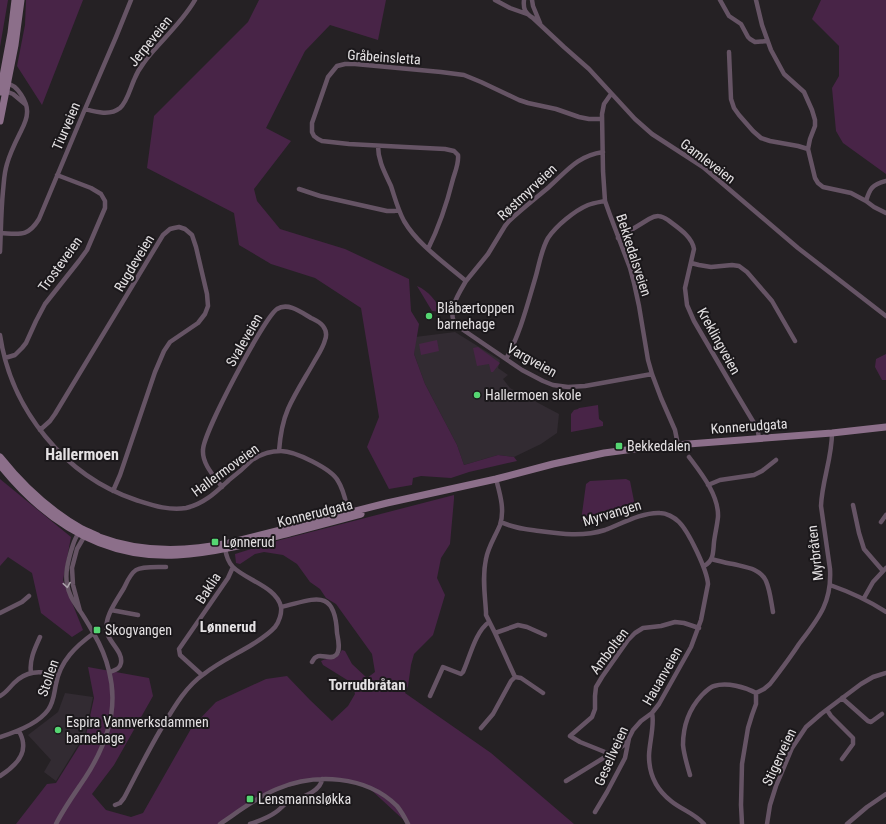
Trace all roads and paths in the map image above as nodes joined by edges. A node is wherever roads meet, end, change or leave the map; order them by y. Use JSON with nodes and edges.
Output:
{"nodes":[{"id":1,"x":15,"y":0,"type":"edge"},
{"id":2,"x":21,"y":0,"type":"edge"},
{"id":3,"x":131,"y":0,"type":"edge"},
{"id":4,"x":195,"y":0,"type":"edge"},
{"id":5,"x":495,"y":0,"type":"edge"},
{"id":6,"x":524,"y":0,"type":"edge"},
{"id":7,"x":532,"y":0,"type":"edge"},
{"id":8,"x":720,"y":0,"type":"edge"},
{"id":9,"x":756,"y":0,"type":"edge"},
{"id":10,"x":527,"y":14,"type":"junction"},
{"id":11,"x":540,"y":24,"type":"junction"},
{"id":12,"x":767,"y":41,"type":"junction"},
{"id":13,"x":729,"y":52,"type":"dead end"},
{"id":14,"x":4,"y":88,"type":"edge"},
{"id":15,"x":611,"y":94,"type":"junction"},
{"id":16,"x":25,"y":104,"type":"junction"},
{"id":17,"x":85,"y":109,"type":"junction"},
{"id":18,"x":602,"y":119,"type":"junction"},
{"id":19,"x":0,"y":121,"type":"edge"},
{"id":20,"x":378,"y":146,"type":"junction"},
{"id":21,"x":808,"y":149,"type":"junction"},
{"id":22,"x":603,"y":152,"type":"junction"},
{"id":23,"x":57,"y":175,"type":"junction"},
{"id":24,"x":886,"y":181,"type":"edge"},
{"id":25,"x":299,"y":189,"type":"dead end"},
{"id":26,"x":605,"y":201,"type":"junction"},
{"id":27,"x":866,"y":201,"type":"junction"},
{"id":28,"x":399,"y":210,"type":"junction"},
{"id":29,"x":886,"y":213,"type":"edge"},
{"id":30,"x":1,"y":233,"type":"edge"},
{"id":31,"x":618,"y":238,"type":"junction"},
{"id":32,"x":428,"y":249,"type":"junction"},
{"id":33,"x":0,"y":252,"type":"edge"},
{"id":34,"x":690,"y":263,"type":"junction"},
{"id":35,"x":466,"y":281,"type":"junction"},
{"id":36,"x":886,"y":316,"type":"edge"},
{"id":37,"x":0,"y":335,"type":"edge"},
{"id":38,"x":795,"y":341,"type":"dead end"},
{"id":39,"x":5,"y":358,"type":"junction"},
{"id":40,"x":506,"y":359,"type":"junction"},
{"id":41,"x":652,"y":374,"type":"junction"},
{"id":42,"x":886,"y":427,"type":"edge"},
{"id":43,"x":40,"y":430,"type":"junction"},
{"id":44,"x":832,"y":433,"type":"junction"},
{"id":45,"x":759,"y":438,"type":"junction"},
{"id":46,"x":678,"y":444,"type":"junction"},
{"id":47,"x":279,"y":451,"type":"junction"},
{"id":48,"x":0,"y":457,"type":"edge"},
{"id":49,"x":689,"y":457,"type":"dead end"},
{"id":50,"x":776,"y":460,"type":"dead end"},
{"id":51,"x":0,"y":466,"type":"edge"},
{"id":52,"x":496,"y":479,"type":"junction"},
{"id":53,"x":708,"y":485,"type":"junction"},
{"id":54,"x":222,"y":487,"type":"junction"},
{"id":55,"x":113,"y":490,"type":"junction"},
{"id":56,"x":853,"y":504,"type":"dead end"},
{"id":57,"x":886,"y":514,"type":"edge"},
{"id":58,"x":349,"y":515,"type":"junction"},
{"id":59,"x":500,"y":522,"type":"junction"},
{"id":60,"x":882,"y":522,"type":"dead end"},
{"id":61,"x":82,"y":533,"type":"junction"},
{"id":62,"x":224,"y":546,"type":"junction"},
{"id":63,"x":712,"y":559,"type":"junction"},
{"id":64,"x":704,"y":566,"type":"junction"},
{"id":65,"x":166,"y":567,"type":"dead end"},
{"id":66,"x":233,"y":567,"type":"junction"},
{"id":67,"x":885,"y":569,"type":"edge"},
{"id":68,"x":830,"y":586,"type":"junction"},
{"id":69,"x":30,"y":596,"type":"dead end"},
{"id":70,"x":864,"y":598,"type":"junction"},
{"id":71,"x":281,"y":608,"type":"junction"},
{"id":72,"x":111,"y":610,"type":"junction"},
{"id":73,"x":773,"y":612,"type":"dead end"},
{"id":74,"x":886,"y":612,"type":"edge"},
{"id":75,"x":0,"y":613,"type":"edge"},
{"id":76,"x":138,"y":615,"type":"dead end"},
{"id":77,"x":489,"y":622,"type":"junction"},
{"id":78,"x":699,"y":628,"type":"junction"},
{"id":79,"x":495,"y":633,"type":"junction"},
{"id":80,"x":94,"y":634,"type":"junction"},
{"id":81,"x":545,"y":635,"type":"dead end"},
{"id":82,"x":40,"y":637,"type":"dead end"},
{"id":83,"x":312,"y":662,"type":"dead end"},
{"id":84,"x":110,"y":672,"type":"junction"},
{"id":85,"x":31,"y":673,"type":"junction"},
{"id":86,"x":886,"y":673,"type":"edge"},
{"id":87,"x":58,"y":674,"type":"junction"},
{"id":88,"x":202,"y":675,"type":"junction"},
{"id":89,"x":515,"y":677,"type":"junction"},
{"id":90,"x":543,"y":693,"type":"dead end"},
{"id":91,"x":756,"y":693,"type":"junction"},
{"id":92,"x":0,"y":696,"type":"edge"},
{"id":93,"x":430,"y":696,"type":"dead end"},
{"id":94,"x":842,"y":698,"type":"junction"},
{"id":95,"x":827,"y":710,"type":"junction"},
{"id":96,"x":652,"y":713,"type":"junction"},
{"id":97,"x":882,"y":714,"type":"dead end"},
{"id":98,"x":481,"y":728,"type":"dead end"},
{"id":99,"x":19,"y":731,"type":"junction"},
{"id":100,"x":0,"y":737,"type":"edge"},
{"id":101,"x":629,"y":738,"type":"junction"},
{"id":102,"x":610,"y":754,"type":"junction"},
{"id":103,"x":842,"y":759,"type":"dead end"},
{"id":104,"x":690,"y":775,"type":"dead end"},
{"id":105,"x":0,"y":776,"type":"edge"},
{"id":106,"x":322,"y":779,"type":"junction"},
{"id":107,"x":566,"y":781,"type":"dead end"},
{"id":108,"x":886,"y":794,"type":"edge"},
{"id":109,"x":115,"y":805,"type":"dead end"},
{"id":110,"x":595,"y":812,"type":"dead end"},
{"id":111,"x":56,"y":824,"type":"edge"},
{"id":112,"x":220,"y":824,"type":"edge"},
{"id":113,"x":250,"y":824,"type":"edge"},
{"id":114,"x":408,"y":824,"type":"edge"},
{"id":115,"x":704,"y":824,"type":"edge"},
{"id":116,"x":742,"y":824,"type":"edge"},
{"id":117,"x":767,"y":824,"type":"edge"},
{"id":118,"x":847,"y":824,"type":"edge"}],
"edges":[{"from":1,"to":14,"type":"main road"},
{"from":2,"to":14,"type":"main road"},
{"from":3,"to":17,"type":"street","name":"Tiurveien"},
{"from":4,"to":17,"type":"street","name":"Jerpeveien"},
{"from":5,"to":10,"type":"street","name":"Gamleveien"},
{"from":6,"to":10,"type":"street"},
{"from":7,"to":11,"type":"street"},
{"from":8,"to":12,"type":"street"},
{"from":9,"to":12,"type":"street"},
{"from":10,"to":11,"type":"street","name":"Gamleveien"},
{"from":11,"to":15,"type":"street","name":"Gamleveien"},
{"from":12,"to":21,"type":"street"},
{"from":13,"to":21,"type":"street"},
{"from":14,"to":16,"type":"street"},
{"from":14,"to":16,"type":"street"},
{"from":14,"to":19,"type":"main road"},
{"from":15,"to":18,"type":"street","name":"Bekkedalsveien"},
{"from":15,"to":36,"type":"street","name":"Gamleveien"},
{"from":16,"to":30,"type":"street"},
{"from":17,"to":23,"type":"street","name":"Tiurveien"},
{"from":18,"to":20,"type":"street","name":"Gråbeinsletta"},
{"from":18,"to":22,"type":"street","name":"Bekkedalsveien"},
{"from":20,"to":28,"type":"street"},
{"from":20,"to":32,"type":"street","name":"Gråbeinsletta"},
{"from":21,"to":27,"type":"street"},
{"from":22,"to":26,"type":"street","name":"Bekkedalsveien"},
{"from":22,"to":35,"type":"street","name":"Røstmyrveien"},
{"from":23,"to":30,"type":"street","name":"Tiurveien"},
{"from":23,"to":39,"type":"street","name":"Trosteveien"},
{"from":24,"to":27,"type":"street"},
{"from":25,"to":28,"type":"street"},
{"from":26,"to":31,"type":"street","name":"Bekkedalsveien"},
{"from":26,"to":40,"type":"street"},
{"from":27,"to":29,"type":"street"},
{"from":28,"to":32,"type":"street"},
{"from":30,"to":33,"type":"street"},
{"from":31,"to":34,"type":"street","name":"Kreklingveien"},
{"from":31,"to":41,"type":"street","name":"Bekkedalsveien"},
{"from":32,"to":35,"type":"street"},
{"from":34,"to":38,"type":"street"},
{"from":34,"to":45,"type":"street","name":"Kreklingveien"},
{"from":35,"to":40,"type":"street","name":"Vargveien"},
{"from":37,"to":39,"type":"street","name":"Hallermoveien"},
{"from":39,"to":43,"type":"street","name":"Hallermoveien"},
{"from":40,"to":41,"type":"street","name":"Vargveien"},
{"from":41,"to":46,"type":"street","name":"Bekkedalsveien"},
{"from":42,"to":44,"type":"main road","name":"Konnerudgata"},
{"from":43,"to":55,"type":"street","name":"Hallermoveien"},
{"from":43,"to":55,"type":"street","name":"Rugdeveien"},
{"from":44,"to":45,"type":"main road","name":"Konnerudgata"},
{"from":44,"to":68,"type":"street","name":"Myrbråten"},
{"from":45,"to":46,"type":"main road","name":"Konnerudgata"},
{"from":46,"to":52,"type":"main road","name":"Konnerudgata"},
{"from":47,"to":54,"type":"street","name":"Hallermoveien"},
{"from":47,"to":54,"type":"street","name":"Svaleveien"},
{"from":47,"to":58,"type":"street","name":"Hallermoveien"},
{"from":48,"to":61,"type":"main road","name":"Konnerudgata"},
{"from":49,"to":53,"type":"street"},
{"from":50,"to":53,"type":"street"},
{"from":51,"to":61,"type":"main road","name":"Konnerudgata"},
{"from":52,"to":58,"type":"main road","name":"Konnerudgata"},
{"from":52,"to":59,"type":"street"},
{"from":53,"to":63,"type":"street"},
{"from":54,"to":55,"type":"street","name":"Hallermoveien"},
{"from":56,"to":67,"type":"street"},
{"from":57,"to":60,"type":"street"},
{"from":58,"to":62,"type":"main road","name":"Konnerudgata"},
{"from":59,"to":64,"type":"street","name":"Myrvangen"},
{"from":59,"to":77,"type":"street"},
{"from":61,"to":62,"type":"main road","name":"Konnerudgata"},
{"from":61,"to":80,"type":"street"},
{"from":62,"to":66,"type":"street"},
{"from":63,"to":64,"type":"street"},
{"from":63,"to":73,"type":"street"},
{"from":64,"to":78,"type":"street","name":"Hauanveien"},
{"from":65,"to":72,"type":"street"},
{"from":66,"to":71,"type":"street"},
{"from":66,"to":88,"type":"street","name":"Baklia"},
{"from":67,"to":70,"type":"street"},
{"from":68,"to":70,"type":"street"},
{"from":68,"to":91,"type":"street","name":"Myrbråten"},
{"from":69,"to":75,"type":"street"},
{"from":70,"to":74,"type":"street"},
{"from":71,"to":83,"type":"street"},
{"from":71,"to":88,"type":"street"},
{"from":72,"to":76,"type":"street"},
{"from":72,"to":84,"type":"street"},
{"from":77,"to":79,"type":"street"},
{"from":77,"to":93,"type":"street"},
{"from":78,"to":96,"type":"street","name":"Hauanveien"},
{"from":78,"to":102,"type":"street","name":"Ambolten"},
{"from":79,"to":81,"type":"street"},
{"from":79,"to":89,"type":"street"},
{"from":80,"to":84,"type":"street"},
{"from":80,"to":87,"type":"street","name":"Stollen"},
{"from":82,"to":85,"type":"street"},
{"from":84,"to":111,"type":"street"},
{"from":85,"to":87,"type":"street"},
{"from":85,"to":92,"type":"street"},
{"from":86,"to":94,"type":"street","name":"Stigerveien"},
{"from":87,"to":99,"type":"street","name":"Stollen"},
{"from":88,"to":109,"type":"street"},
{"from":89,"to":90,"type":"street"},
{"from":89,"to":98,"type":"street"},
{"from":91,"to":104,"type":"street"},
{"from":91,"to":116,"type":"street"},
{"from":94,"to":95,"type":"street","name":"Stigerveien"},
{"from":94,"to":97,"type":"street"},
{"from":95,"to":103,"type":"street"},
{"from":95,"to":117,"type":"street","name":"Stigerveien"},
{"from":96,"to":101,"type":"street","name":"Gesellveien"},
{"from":96,"to":115,"type":"street","name":"Hauanveien"},
{"from":99,"to":100,"type":"street","name":"Stollen"},
{"from":99,"to":105,"type":"street"},
{"from":101,"to":102,"type":"street"},
{"from":101,"to":110,"type":"street","name":"Gesellveien"},
{"from":102,"to":107,"type":"street"},
{"from":106,"to":112,"type":"street"},
{"from":106,"to":113,"type":"street"},
{"from":106,"to":114,"type":"street"},
{"from":108,"to":118,"type":"street"}]}
